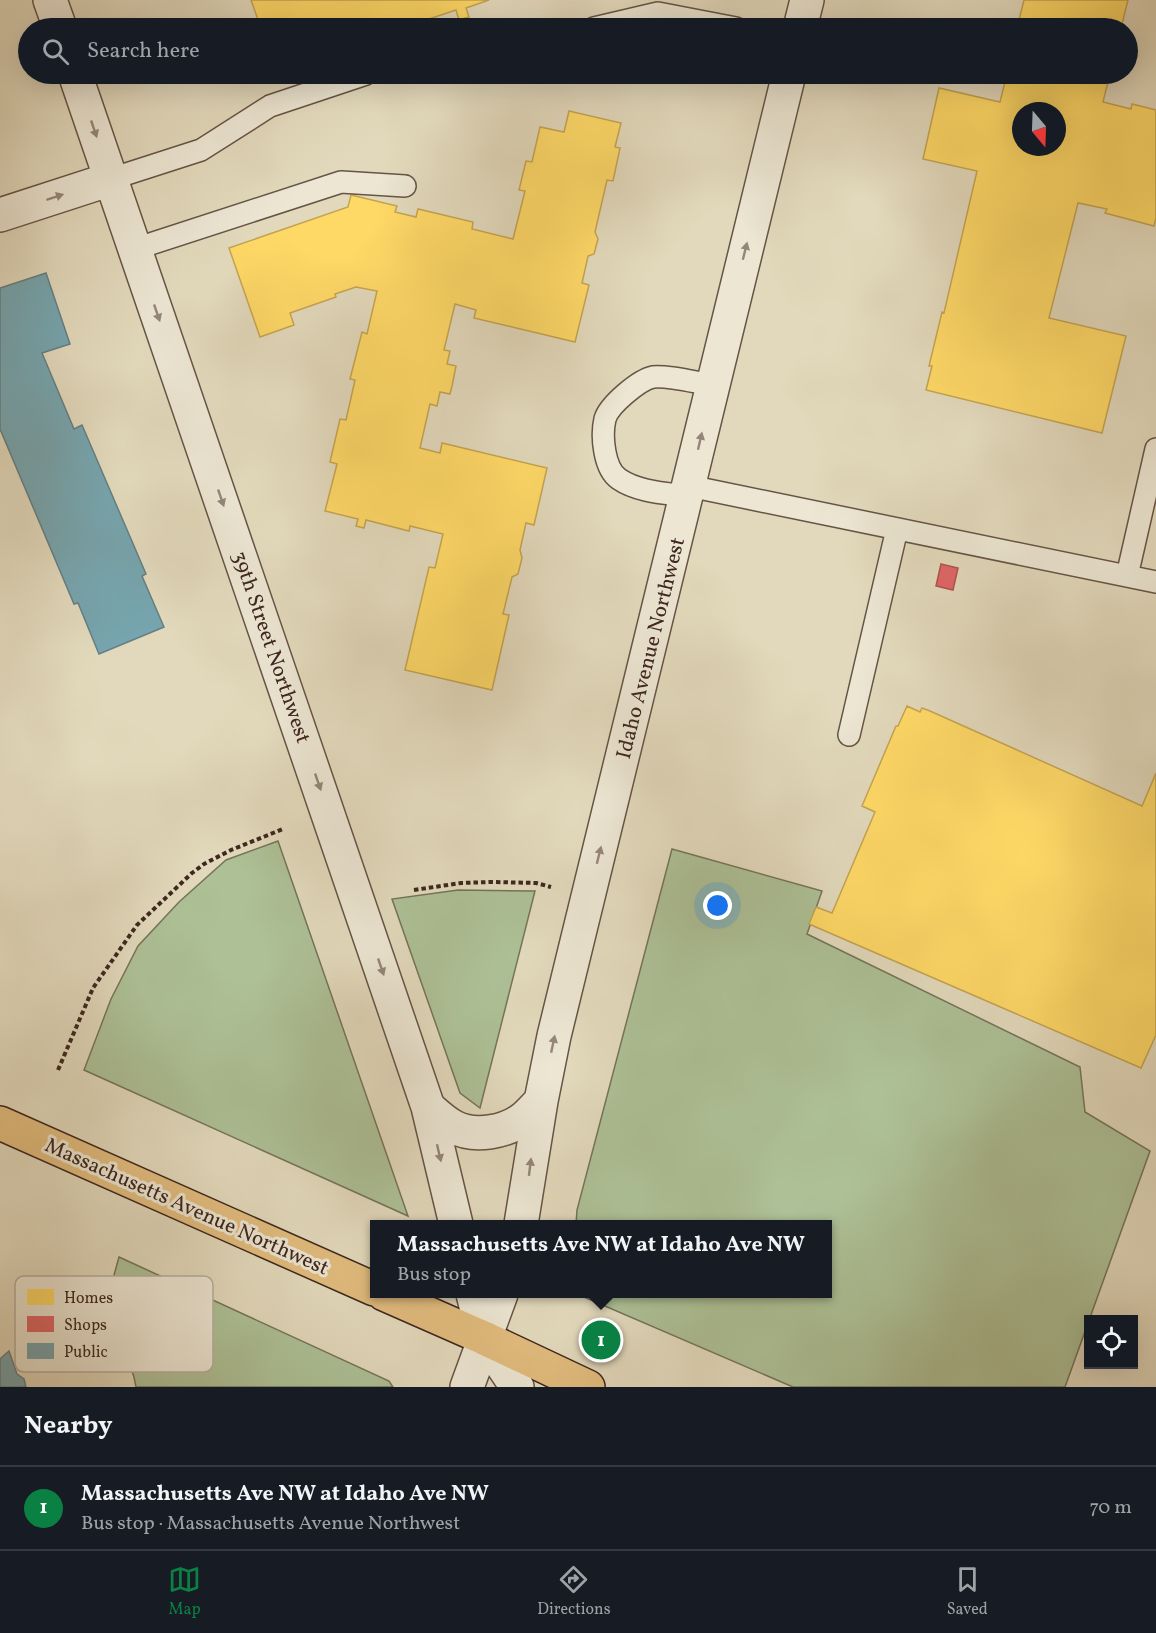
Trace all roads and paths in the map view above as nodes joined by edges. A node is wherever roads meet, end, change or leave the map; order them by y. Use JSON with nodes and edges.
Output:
{"nodes":[{"id":1,"x":50,"y":0,"type":"edge"},
{"id":2,"x":807,"y":0,"type":"edge"},
{"id":3,"x":56,"y":18,"type":"edge"},
{"id":4,"x":637,"y":18,"type":"edge"},
{"id":5,"x":684,"y":18,"type":"edge"},
{"id":6,"x":802,"y":18,"type":"edge"},
{"id":7,"x":78,"y":84,"type":"edge"},
{"id":8,"x":336,"y":84,"type":"edge"},
{"id":9,"x":787,"y":84,"type":"edge"},
{"id":10,"x":111,"y":179,"type":"junction"},
{"id":11,"x":405,"y":186,"type":"dead end"},
{"id":12,"x":0,"y":215,"type":"edge"},
{"id":13,"x":135,"y":249,"type":"junction"},
{"id":14,"x":713,"y":385,"type":"junction"},
{"id":15,"x":1156,"y":449,"type":"edge"},
{"id":16,"x":688,"y":491,"type":"junction"},
{"id":17,"x":897,"y":529,"type":"junction"},
{"id":18,"x":1127,"y":576,"type":"junction"},
{"id":19,"x":1156,"y":582,"type":"edge"},
{"id":20,"x":849,"y":735,"type":"dead end"},
{"id":21,"x":283,"y":829,"type":"dead end"},
{"id":22,"x":414,"y":890,"type":"dead end"},
{"id":23,"x":590,"y":894,"type":"junction"},
{"id":24,"x":58,"y":1070,"type":"dead end"},
{"id":25,"x":541,"y":1101,"type":"junction"},
{"id":26,"x":428,"y":1107,"type":"junction"},
{"id":27,"x":0,"y":1123,"type":"edge"},
{"id":28,"x":455,"y":1220,"type":"edge"},
{"id":29,"x":522,"y":1220,"type":"edge"},
{"id":30,"x":370,"y":1287,"type":"edge"},
{"id":31,"x":395,"y":1298,"type":"edge"},
{"id":32,"x":474,"y":1298,"type":"edge"},
{"id":33,"x":499,"y":1298,"type":"edge"},
{"id":34,"x":484,"y":1338,"type":"junction"},
{"id":35,"x":467,"y":1387,"type":"edge"},
{"id":36,"x":517,"y":1387,"type":"edge"},
{"id":37,"x":588,"y":1387,"type":"edge"}],
"edges":[{"from":1,"to":3,"type":"street"},
{"from":2,"to":6,"type":"street"},
{"from":4,"to":5,"type":"lane"},
{"from":7,"to":10,"type":"street","name":"39th Street Northwest","one_way":true},
{"from":8,"to":10,"type":"lane"},
{"from":14,"to":9,"type":"street","name":"Idaho Avenue Northwest","one_way":true},
{"from":12,"to":10,"type":"street","one_way":true},
{"from":10,"to":13,"type":"street","name":"39th Street Northwest"},
{"from":11,"to":13,"type":"lane"},
{"from":13,"to":26,"type":"street","name":"39th Street Northwest","one_way":true},
{"from":16,"to":14,"type":"street","name":"Idaho Avenue Northwest","one_way":true},
{"from":14,"to":16,"type":"lane"},
{"from":15,"to":18,"type":"lane"},
{"from":16,"to":17,"type":"lane"},
{"from":23,"to":16,"type":"street","name":"Idaho Avenue Northwest","one_way":true},
{"from":17,"to":18,"type":"lane"},
{"from":17,"to":20,"type":"lane"},
{"from":18,"to":19,"type":"lane"},
{"from":21,"to":24,"type":"path"},
{"from":22,"to":23,"type":"path"},
{"from":25,"to":23,"type":"street","name":"Idaho Avenue Northwest","one_way":true},
{"from":25,"to":26,"type":"street"},
{"from":29,"to":25,"type":"street","name":"Idaho Avenue Northwest","one_way":true},
{"from":26,"to":28,"type":"street","name":"39th Street Northwest","one_way":true},
{"from":27,"to":30,"type":"main road","name":"Massachusetts Avenue Northwest"},
{"from":31,"to":34,"type":"main road"},
{"from":32,"to":34,"type":"street"},
{"from":33,"to":34,"type":"street"},
{"from":34,"to":35,"type":"street"},
{"from":34,"to":36,"type":"street"},
{"from":34,"to":37,"type":"main road"}]}
